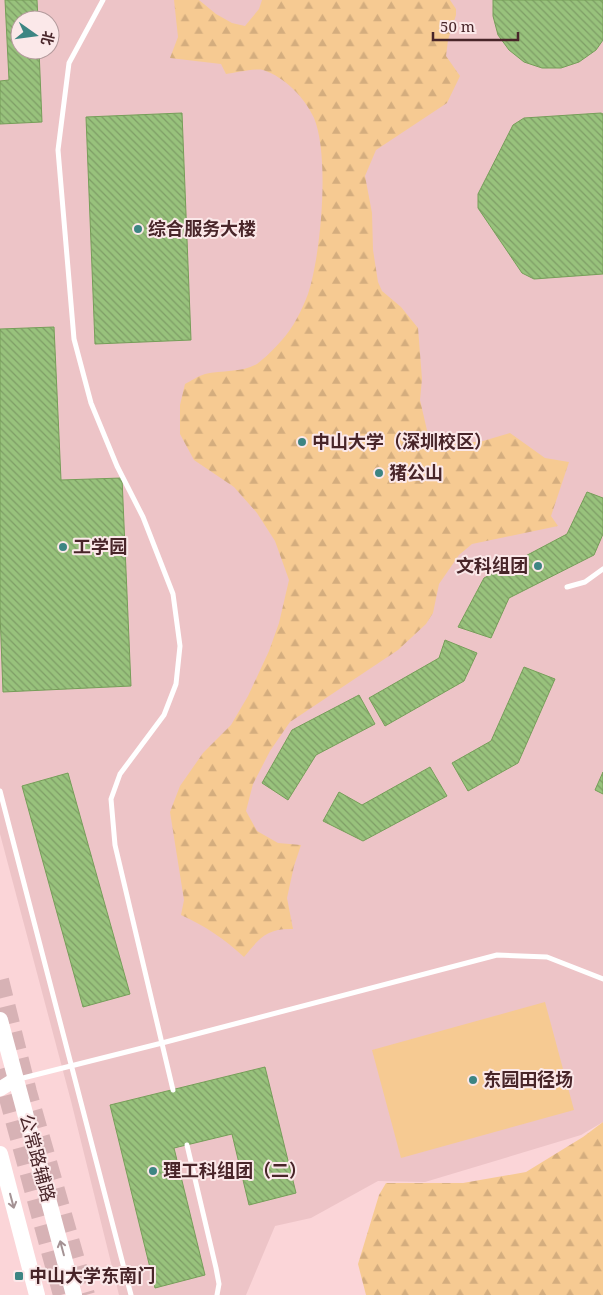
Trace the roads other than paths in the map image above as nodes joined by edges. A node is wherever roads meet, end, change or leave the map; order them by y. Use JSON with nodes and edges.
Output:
{"nodes":[{"id":1,"x":103,"y":0,"type":"edge"},
{"id":2,"x":603,"y":569,"type":"edge"},
{"id":3,"x":567,"y":587,"type":"dead end"},
{"id":4,"x":0,"y":791,"type":"edge"},
{"id":5,"x":603,"y":979,"type":"edge"},
{"id":6,"x":0,"y":1020,"type":"edge"},
{"id":7,"x":162,"y":1043,"type":"junction"},
{"id":8,"x":72,"y":1066,"type":"junction"},
{"id":9,"x":8,"y":1078,"type":"edge"},
{"id":10,"x":0,"y":1089,"type":"edge"},
{"id":11,"x":173,"y":1090,"type":"dead end"},
{"id":12,"x":187,"y":1145,"type":"dead end"},
{"id":13,"x":0,"y":1154,"type":"edge"},
{"id":14,"x":37,"y":1295,"type":"edge"},
{"id":15,"x":74,"y":1295,"type":"edge"},
{"id":16,"x":131,"y":1295,"type":"edge"},
{"id":17,"x":217,"y":1295,"type":"edge"}],
"edges":[{"from":1,"to":7,"type":"lane"},
{"from":2,"to":3,"type":"lane"},
{"from":4,"to":8,"type":"lane"},
{"from":5,"to":7,"type":"lane"},
{"from":6,"to":9,"type":"main road","name":"公常路辅路"},
{"from":7,"to":8,"type":"lane"},
{"from":7,"to":11,"type":"lane"},
{"from":8,"to":9,"type":"lane"},
{"from":8,"to":16,"type":"lane"},
{"from":9,"to":10,"type":"main road"},
{"from":15,"to":9,"type":"main road","name":"公常路辅路","one_way":true},
{"from":12,"to":17,"type":"lane"},
{"from":13,"to":14,"type":"main road","name":"公常路辅路","one_way":true}]}
